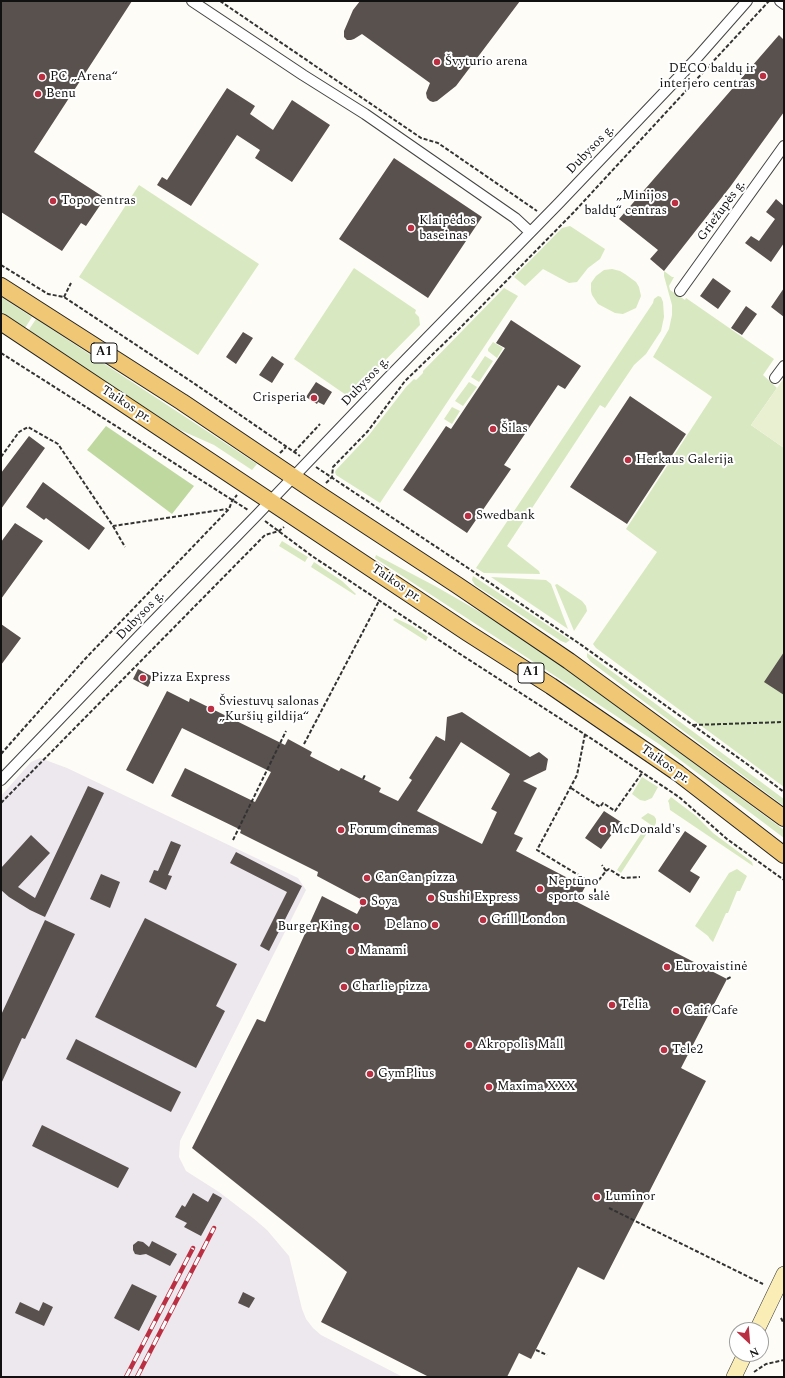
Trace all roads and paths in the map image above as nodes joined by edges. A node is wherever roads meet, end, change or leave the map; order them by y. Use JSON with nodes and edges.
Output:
{"nodes":[{"id":1,"x":192,"y":1,"type":"edge"},
{"id":2,"x":220,"y":1,"type":"edge"},
{"id":3,"x":747,"y":1,"type":"edge"},
{"id":4,"x":769,"y":1,"type":"edge"},
{"id":5,"x":780,"y":1,"type":"edge"},
{"id":6,"x":784,"y":4,"type":"edge"},
{"id":7,"x":784,"y":146,"type":"edge"},
{"id":8,"x":536,"y":210,"type":"dead end"},
{"id":9,"x":530,"y":232,"type":"junction"},
{"id":10,"x":1,"y":265,"type":"edge"},
{"id":11,"x":71,"y":283,"type":"dead end"},
{"id":12,"x":1,"y":286,"type":"edge"},
{"id":13,"x":680,"y":291,"type":"dead end"},
{"id":14,"x":64,"y":297,"type":"junction"},
{"id":15,"x":1,"y":322,"type":"edge"},
{"id":16,"x":1,"y":353,"type":"edge"},
{"id":17,"x":784,"y":366,"type":"edge"},
{"id":18,"x":775,"y":378,"type":"dead end"},
{"id":19,"x":320,"y":424,"type":"dead end"},
{"id":20,"x":286,"y":447,"type":"junction"},
{"id":21,"x":294,"y":452,"type":"junction"},
{"id":22,"x":1,"y":457,"type":"edge"},
{"id":23,"x":271,"y":462,"type":"junction"},
{"id":24,"x":308,"y":462,"type":"junction"},
{"id":25,"x":294,"y":477,"type":"junction"},
{"id":26,"x":332,"y":477,"type":"junction"},
{"id":27,"x":247,"y":485,"type":"junction"},
{"id":28,"x":232,"y":501,"type":"junction"},
{"id":29,"x":271,"y":501,"type":"junction"},
{"id":30,"x":229,"y":509,"type":"junction"},
{"id":31,"x":257,"y":515,"type":"junction"},
{"id":32,"x":287,"y":523,"type":"dead end"},
{"id":33,"x":113,"y":526,"type":"junction"},
{"id":34,"x":279,"y":531,"type":"junction"},
{"id":35,"x":125,"y":547,"type":"dead end"},
{"id":36,"x":379,"y":600,"type":"junction"},
{"id":37,"x":784,"y":722,"type":"edge"},
{"id":38,"x":693,"y":725,"type":"junction"},
{"id":39,"x":286,"y":731,"type":"dead end"},
{"id":40,"x":585,"y":734,"type":"junction"},
{"id":41,"x":304,"y":744,"type":"dead end"},
{"id":42,"x":1,"y":754,"type":"edge"},
{"id":43,"x":642,"y":773,"type":"junction"},
{"id":44,"x":365,"y":775,"type":"dead end"},
{"id":45,"x":363,"y":779,"type":"dead end"},
{"id":46,"x":1,"y":780,"type":"edge"},
{"id":47,"x":570,"y":788,"type":"junction"},
{"id":48,"x":784,"y":792,"type":"edge"},
{"id":49,"x":1,"y":802,"type":"edge"},
{"id":50,"x":784,"y":818,"type":"edge"},
{"id":51,"x":233,"y":840,"type":"dead end"},
{"id":52,"x":784,"y":855,"type":"edge"},
{"id":53,"x":602,"y":865,"type":"dead end"},
{"id":54,"x":606,"y":871,"type":"junction"},
{"id":55,"x":640,"y":877,"type":"dead end"},
{"id":56,"x":784,"y":880,"type":"edge"},
{"id":57,"x":595,"y":885,"type":"junction"},
{"id":58,"x":595,"y":897,"type":"dead end"},
{"id":59,"x":731,"y":976,"type":"dead end"},
{"id":60,"x":727,"y":979,"type":"dead end"},
{"id":61,"x":609,"y":1208,"type":"dead end"},
{"id":62,"x":784,"y":1274,"type":"edge"},
{"id":63,"x":763,"y":1284,"type":"dead end"},
{"id":64,"x":781,"y":1318,"type":"dead end"},
{"id":65,"x":761,"y":1322,"type":"edge"},
{"id":66,"x":784,"y":1324,"type":"edge"},
{"id":67,"x":536,"y":1350,"type":"dead end"},
{"id":68,"x":547,"y":1355,"type":"dead end"},
{"id":69,"x":784,"y":1360,"type":"edge"},
{"id":70,"x":741,"y":1362,"type":"edge"},
{"id":71,"x":754,"y":1372,"type":"dead end"},
{"id":72,"x":734,"y":1377,"type":"edge"}],
"edges":[{"from":1,"to":9,"type":"street"},
{"from":2,"to":8,"type":"path"},
{"from":3,"to":9,"type":"street","name":"Dubysos g."},
{"from":4,"to":26,"type":"path"},
{"from":5,"to":6,"type":"street"},
{"from":7,"to":13,"type":"street","name":"Griežupės g."},
{"from":9,"to":24,"type":"street","name":"Dubysos g."},
{"from":10,"to":14,"type":"path"},
{"from":11,"to":14,"type":"path"},
{"from":12,"to":23,"type":"main road","number":"A1"},
{"from":14,"to":20,"type":"path"},
{"from":15,"to":27,"type":"main road","name":"Taikos pr.","number":"A1"},
{"from":16,"to":28,"type":"path"},
{"from":17,"to":18,"type":"street"},
{"from":19,"to":21,"type":"path"},
{"from":20,"to":21,"type":"path"},
{"from":20,"to":23,"type":"path"},
{"from":21,"to":24,"type":"path"},
{"from":22,"to":33,"type":"path"},
{"from":23,"to":25,"type":"main road","number":"A1"},
{"from":24,"to":25,"type":"street","name":"Dubysos g."},
{"from":24,"to":26,"type":"path"},
{"from":25,"to":29,"type":"street","name":"Dubysos g."},
{"from":25,"to":50,"type":"main road","number":"A1"},
{"from":26,"to":38,"type":"path"},
{"from":27,"to":28,"type":"path"},
{"from":27,"to":29,"type":"main road","name":"Taikos pr.","number":"A1"},
{"from":28,"to":30,"type":"path"},
{"from":28,"to":31,"type":"path"},
{"from":29,"to":31,"type":"street","name":"Dubysos g."},
{"from":29,"to":52,"type":"main road","name":"Taikos pr.","number":"A1"},
{"from":30,"to":33,"type":"path"},
{"from":30,"to":42,"type":"path"},
{"from":31,"to":34,"type":"path"},
{"from":31,"to":46,"type":"street","name":"Dubysos g."},
{"from":32,"to":34,"type":"path"},
{"from":33,"to":35,"type":"path"},
{"from":34,"to":36,"type":"path"},
{"from":34,"to":49,"type":"path"},
{"from":36,"to":40,"type":"path"},
{"from":36,"to":41,"type":"path"},
{"from":37,"to":38,"type":"path"},
{"from":38,"to":48,"type":"path"},
{"from":39,"to":51,"type":"path"},
{"from":40,"to":43,"type":"path"},
{"from":40,"to":47,"type":"path"},
{"from":43,"to":47,"type":"path"},
{"from":43,"to":56,"type":"path"},
{"from":44,"to":45,"type":"path"},
{"from":47,"to":57,"type":"path"},
{"from":53,"to":54,"type":"path"},
{"from":54,"to":55,"type":"path"},
{"from":54,"to":57,"type":"path"},
{"from":57,"to":58,"type":"path"},
{"from":59,"to":60,"type":"path"},
{"from":61,"to":63,"type":"path"},
{"from":62,"to":65,"type":"main road"},
{"from":64,"to":66,"type":"path"},
{"from":67,"to":68,"type":"path"},
{"from":69,"to":71,"type":"path"},
{"from":70,"to":72,"type":"main road"}]}
